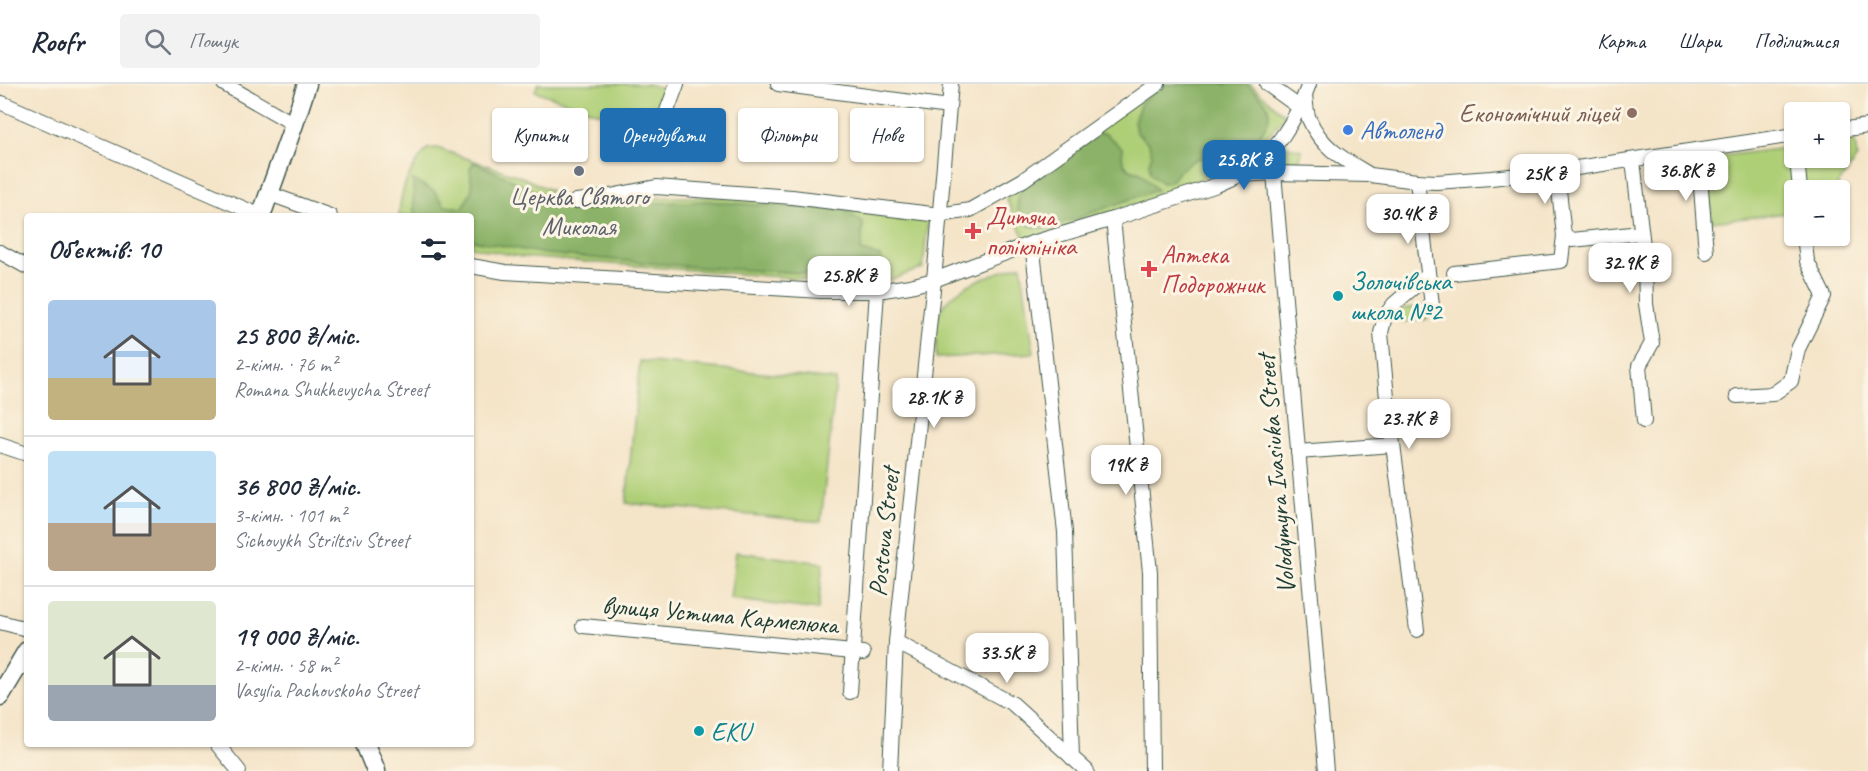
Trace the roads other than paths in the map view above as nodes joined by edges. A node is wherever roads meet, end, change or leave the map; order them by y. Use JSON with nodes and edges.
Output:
{"nodes":[{"id":1,"x":224,"y":84,"type":"edge"},
{"id":2,"x":307,"y":84,"type":"edge"},
{"id":3,"x":677,"y":84,"type":"edge"},
{"id":4,"x":778,"y":84,"type":"edge"},
{"id":5,"x":951,"y":84,"type":"edge"},
{"id":6,"x":1158,"y":84,"type":"edge"},
{"id":7,"x":1267,"y":84,"type":"edge"},
{"id":8,"x":1304,"y":95,"type":"edge"},
{"id":9,"x":2,"y":103,"type":"dead end"},
{"id":10,"x":949,"y":107,"type":"junction"},
{"id":11,"x":668,"y":108,"type":"edge"},
{"id":12,"x":294,"y":124,"type":"junction"},
{"id":13,"x":1868,"y":126,"type":"edge"},
{"id":14,"x":1850,"y":128,"type":"edge"},
{"id":15,"x":1784,"y":137,"type":"edge"},
{"id":16,"x":1698,"y":150,"type":"junction"},
{"id":17,"x":1632,"y":160,"type":"junction"},
{"id":18,"x":1557,"y":171,"type":"junction"},
{"id":19,"x":1274,"y":173,"type":"junction"},
{"id":20,"x":1370,"y":175,"type":"junction"},
{"id":21,"x":1239,"y":176,"type":"junction"},
{"id":22,"x":1417,"y":182,"type":"junction"},
{"id":23,"x":270,"y":194,"type":"junction"},
{"id":24,"x":576,"y":201,"type":"dead end"},
{"id":25,"x":254,"y":213,"type":"edge"},
{"id":26,"x":262,"y":213,"type":"edge"},
{"id":27,"x":322,"y":213,"type":"edge"},
{"id":28,"x":940,"y":215,"type":"junction"},
{"id":29,"x":1113,"y":219,"type":"junction"},
{"id":30,"x":1641,"y":233,"type":"junction"},
{"id":31,"x":1564,"y":236,"type":"junction"},
{"id":32,"x":1032,"y":243,"type":"junction"},
{"id":33,"x":1805,"y":246,"type":"edge"},
{"id":34,"x":0,"y":252,"type":"edge"},
{"id":35,"x":1706,"y":252,"type":"dead end"},
{"id":36,"x":24,"y":265,"type":"edge"},
{"id":37,"x":474,"y":267,"type":"edge"},
{"id":38,"x":1454,"y":273,"type":"dead end"},
{"id":39,"x":1428,"y":275,"type":"junction"},
{"id":40,"x":934,"y":280,"type":"junction"},
{"id":41,"x":877,"y":291,"type":"junction"},
{"id":42,"x":1432,"y":305,"type":"dead end"},
{"id":43,"x":1737,"y":396,"type":"dead end"},
{"id":44,"x":1644,"y":421,"type":"dead end"},
{"id":45,"x":0,"y":445,"type":"edge"},
{"id":46,"x":1393,"y":445,"type":"junction"},
{"id":47,"x":1298,"y":452,"type":"junction"},
{"id":48,"x":24,"y":453,"type":"edge"},
{"id":49,"x":0,"y":622,"type":"edge"},
{"id":50,"x":583,"y":626,"type":"dead end"},
{"id":51,"x":24,"y":628,"type":"edge"},
{"id":52,"x":1417,"y":630,"type":"dead end"},
{"id":53,"x":896,"y":642,"type":"junction"},
{"id":54,"x":858,"y":652,"type":"junction"},
{"id":55,"x":24,"y":656,"type":"edge"},
{"id":56,"x":850,"y":692,"type":"dead end"},
{"id":57,"x":0,"y":696,"type":"edge"},
{"id":58,"x":219,"y":747,"type":"edge"},
{"id":59,"x":366,"y":747,"type":"edge"},
{"id":60,"x":1072,"y":758,"type":"junction"},
{"id":61,"x":239,"y":771,"type":"edge"},
{"id":62,"x":376,"y":771,"type":"edge"},
{"id":63,"x":890,"y":771,"type":"edge"},
{"id":64,"x":1087,"y":771,"type":"edge"},
{"id":65,"x":1152,"y":771,"type":"edge"},
{"id":66,"x":1326,"y":771,"type":"edge"}],
"edges":[{"from":1,"to":12,"type":"street"},
{"from":2,"to":12,"type":"main road"},
{"from":3,"to":11,"type":"street"},
{"from":4,"to":10,"type":"street"},
{"from":5,"to":10,"type":"street","name":"Postova Street"},
{"from":6,"to":28,"type":"street"},
{"from":7,"to":8,"type":"street"},
{"from":8,"to":20,"type":"street"},
{"from":8,"to":21,"type":"street"},
{"from":9,"to":25,"type":"street"},
{"from":10,"to":28,"type":"street","name":"Postova Street"},
{"from":12,"to":23,"type":"main road"},
{"from":13,"to":14,"type":"street"},
{"from":15,"to":16,"type":"street"},
{"from":16,"to":17,"type":"street"},
{"from":16,"to":35,"type":"street"},
{"from":17,"to":18,"type":"street"},
{"from":17,"to":30,"type":"street"},
{"from":18,"to":22,"type":"street"},
{"from":18,"to":31,"type":"street"},
{"from":19,"to":20,"type":"street"},
{"from":19,"to":21,"type":"street"},
{"from":19,"to":47,"type":"street","name":"Volodymyra Ivasiuka Street"},
{"from":20,"to":22,"type":"street"},
{"from":21,"to":29,"type":"street"},
{"from":22,"to":39,"type":"street"},
{"from":23,"to":26,"type":"main road"},
{"from":23,"to":27,"type":"street"},
{"from":24,"to":28,"type":"street"},
{"from":28,"to":40,"type":"street","name":"Postova Street"},
{"from":29,"to":32,"type":"street"},
{"from":29,"to":65,"type":"street"},
{"from":30,"to":31,"type":"street"},
{"from":30,"to":44,"type":"street"},
{"from":31,"to":38,"type":"street"},
{"from":32,"to":40,"type":"street"},
{"from":32,"to":60,"type":"street"},
{"from":33,"to":43,"type":"street"},
{"from":34,"to":36,"type":"street"},
{"from":37,"to":41,"type":"street"},
{"from":39,"to":42,"type":"street"},
{"from":39,"to":46,"type":"street"},
{"from":40,"to":41,"type":"street"},
{"from":40,"to":53,"type":"street","name":"Postova Street"},
{"from":41,"to":54,"type":"street","name":"вулиця Устима Кармелюка"},
{"from":45,"to":48,"type":"street"},
{"from":46,"to":47,"type":"street"},
{"from":46,"to":52,"type":"street"},
{"from":47,"to":66,"type":"street","name":"Volodymyra Ivasiuka Street"},
{"from":49,"to":51,"type":"street"},
{"from":50,"to":54,"type":"street","name":"вулиця Устима Кармелюка"},
{"from":53,"to":60,"type":"street"},
{"from":53,"to":63,"type":"street","name":"Postova Street"},
{"from":54,"to":56,"type":"street","name":"вулиця Устима Кармелюка"},
{"from":55,"to":57,"type":"main road"},
{"from":58,"to":61,"type":"street"},
{"from":59,"to":62,"type":"main road"},
{"from":60,"to":64,"type":"street"}]}
